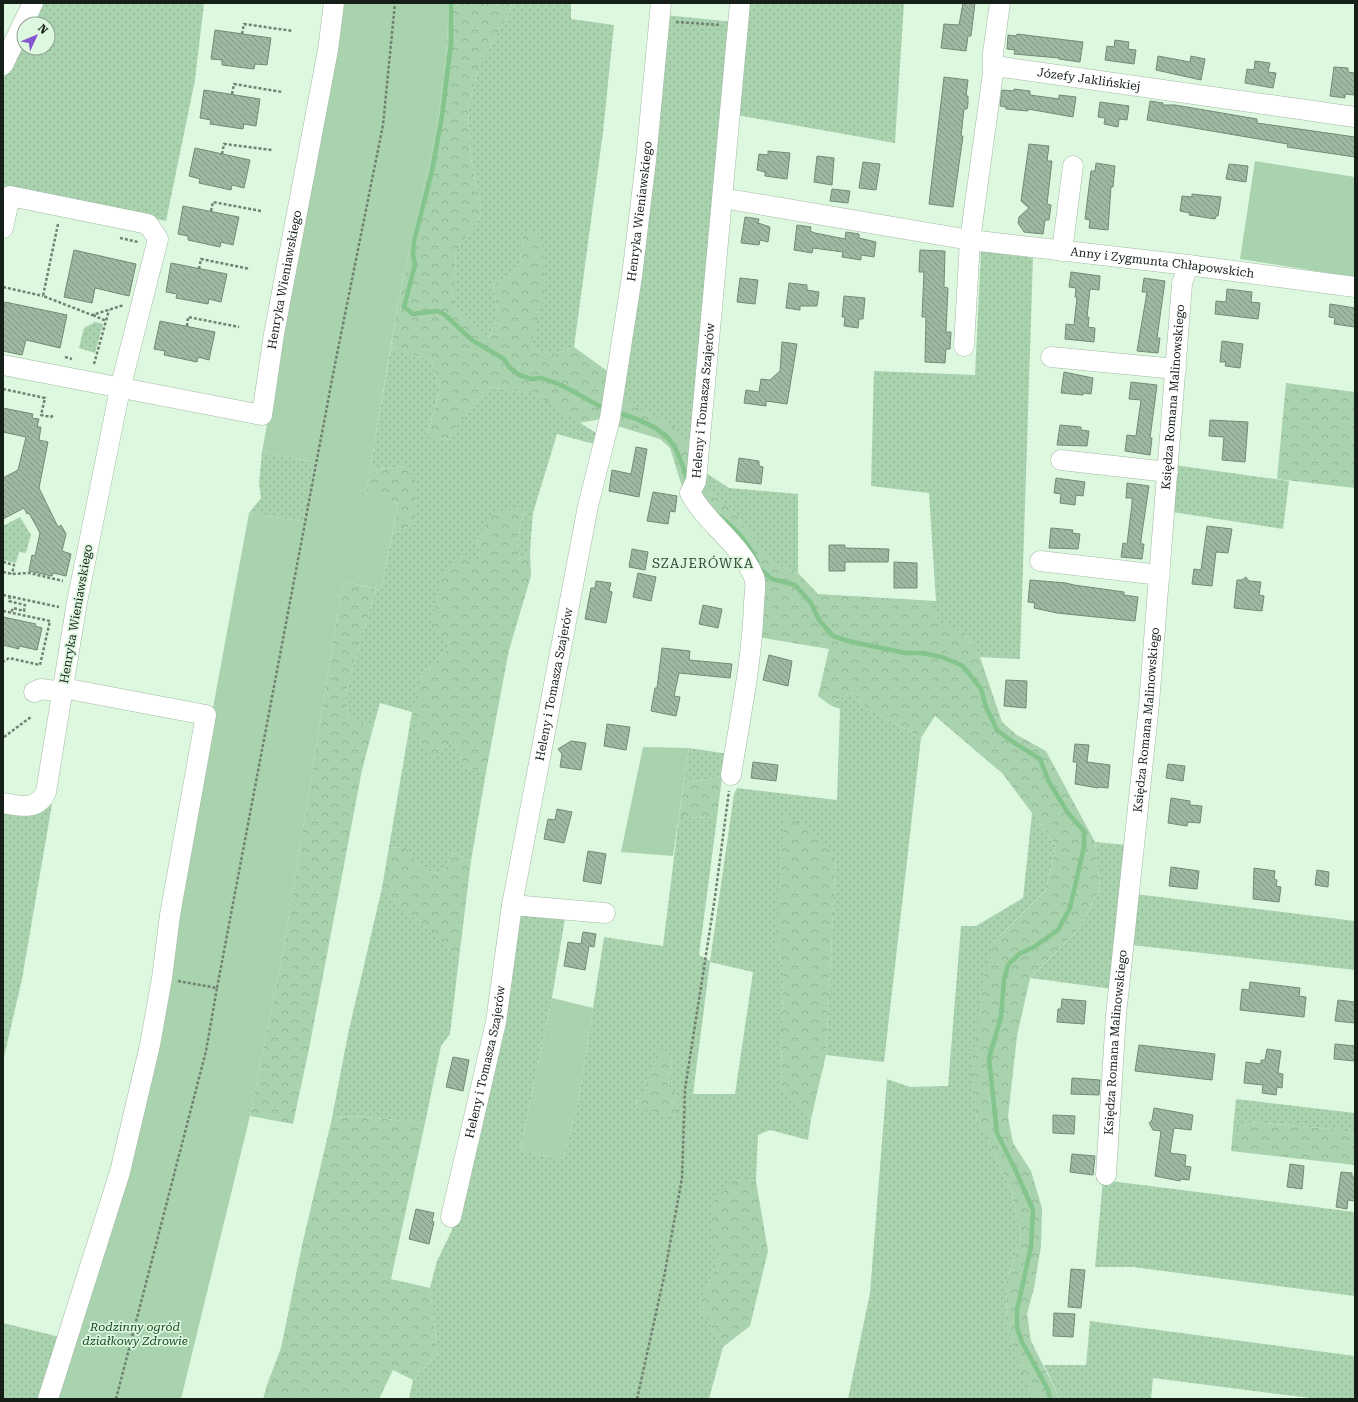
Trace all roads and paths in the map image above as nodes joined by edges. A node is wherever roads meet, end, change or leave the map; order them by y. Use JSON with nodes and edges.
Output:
{"nodes":[{"id":1,"x":34,"y":3,"type":"edge"},
{"id":2,"x":334,"y":3,"type":"edge"},
{"id":3,"x":395,"y":3,"type":"edge"},
{"id":4,"x":740,"y":3,"type":"edge"},
{"id":5,"x":1000,"y":3,"type":"edge"},
{"id":6,"x":660,"y":13,"type":"edge"},
{"id":7,"x":738,"y":26,"type":"junction"},
{"id":8,"x":293,"y":31,"type":"dead end"},
{"id":9,"x":242,"y":34,"type":"dead end"},
{"id":10,"x":3,"y":65,"type":"edge"},
{"id":11,"x":993,"y":72,"type":"junction"},
{"id":12,"x":282,"y":92,"type":"dead end"},
{"id":13,"x":232,"y":94,"type":"dead end"},
{"id":14,"x":1355,"y":116,"type":"edge"},
{"id":15,"x":272,"y":150,"type":"dead end"},
{"id":16,"x":222,"y":154,"type":"dead end"},
{"id":17,"x":1073,"y":166,"type":"dead end"},
{"id":18,"x":734,"y":200,"type":"dead end"},
{"id":19,"x":211,"y":211,"type":"dead end"},
{"id":20,"x":261,"y":211,"type":"dead end"},
{"id":21,"x":58,"y":224,"type":"dead end"},
{"id":22,"x":3,"y":228,"type":"edge"},
{"id":23,"x":970,"y":240,"type":"junction"},
{"id":24,"x":1062,"y":251,"type":"junction"},
{"id":25,"x":1188,"y":265,"type":"junction"},
{"id":26,"x":199,"y":269,"type":"dead end"},
{"id":27,"x":250,"y":269,"type":"dead end"},
{"id":28,"x":3,"y":287,"type":"edge"},
{"id":29,"x":1355,"y":287,"type":"edge"},
{"id":30,"x":43,"y":296,"type":"junction"},
{"id":31,"x":130,"y":302,"type":"dead end"},
{"id":32,"x":109,"y":310,"type":"junction"},
{"id":33,"x":92,"y":315,"type":"junction"},
{"id":34,"x":106,"y":321,"type":"junction"},
{"id":35,"x":186,"y":326,"type":"dead end"},
{"id":36,"x":239,"y":327,"type":"dead end"},
{"id":37,"x":964,"y":346,"type":"dead end"},
{"id":38,"x":65,"y":357,"type":"dead end"},
{"id":39,"x":1051,"y":357,"type":"dead end"},
{"id":40,"x":73,"y":359,"type":"dead end"},
{"id":41,"x":88,"y":362,"type":"dead end"},
{"id":42,"x":1176,"y":369,"type":"junction"},
{"id":43,"x":9,"y":376,"type":"edge"},
{"id":44,"x":120,"y":389,"type":"junction"},
{"id":45,"x":53,"y":415,"type":"dead end"},
{"id":46,"x":610,"y":418,"type":"joint"},
{"id":47,"x":1062,"y":460,"type":"dead end"},
{"id":48,"x":1168,"y":472,"type":"junction"},
{"id":49,"x":1040,"y":561,"type":"dead end"},
{"id":50,"x":3,"y":562,"type":"edge"},
{"id":51,"x":3,"y":572,"type":"edge"},
{"id":52,"x":12,"y":574,"type":"junction"},
{"id":53,"x":1160,"y":575,"type":"junction"},
{"id":54,"x":81,"y":585,"type":"junction"},
{"id":55,"x":3,"y":595,"type":"edge"},
{"id":56,"x":10,"y":596,"type":"junction"},
{"id":57,"x":76,"y":610,"type":"junction"},
{"id":58,"x":3,"y":611,"type":"edge"},
{"id":59,"x":12,"y":613,"type":"junction"},
{"id":60,"x":3,"y":662,"type":"edge"},
{"id":61,"x":63,"y":690,"type":"junction"},
{"id":62,"x":34,"y":692,"type":"dead end"},
{"id":63,"x":31,"y":717,"type":"dead end"},
{"id":64,"x":4,"y":737,"type":"dead end"},
{"id":65,"x":731,"y":775,"type":"joint"},
{"id":66,"x":3,"y":803,"type":"edge"},
{"id":67,"x":512,"y":905,"type":"junction"},
{"id":68,"x":605,"y":913,"type":"dead end"},
{"id":69,"x":162,"y":978,"type":"junction"},
{"id":70,"x":217,"y":988,"type":"junction"},
{"id":71,"x":1106,"y":1176,"type":"dead end"},
{"id":72,"x":451,"y":1217,"type":"dead end"},
{"id":73,"x":48,"y":1399,"type":"edge"},
{"id":74,"x":116,"y":1399,"type":"edge"},
{"id":75,"x":637,"y":1399,"type":"edge"}],
"edges":[{"from":1,"to":10,"type":"street"},
{"from":2,"to":44,"type":"street","name":"Henryka Wieniawskiego"},
{"from":3,"to":70,"type":"path"},
{"from":4,"to":7,"type":"street","name":"Heleny i Tomasza Szajerów"},
{"from":5,"to":11,"type":"street"},
{"from":6,"to":7,"type":"path"},
{"from":6,"to":46,"type":"street","name":"Henryka Wieniawskiego"},
{"from":7,"to":65,"type":"street","name":"Heleny i Tomasza Szajerów"},
{"from":8,"to":9,"type":"path"},
{"from":11,"to":14,"type":"street","name":"Józefy Jaklińskiej"},
{"from":11,"to":23,"type":"street"},
{"from":12,"to":13,"type":"path"},
{"from":15,"to":16,"type":"path"},
{"from":17,"to":24,"type":"street"},
{"from":18,"to":23,"type":"street","name":"Anny i Zygmunta Chłapowskich"},
{"from":19,"to":20,"type":"path"},
{"from":21,"to":30,"type":"path"},
{"from":22,"to":44,"type":"street","name":"Henryka Wieniawskiego"},
{"from":23,"to":24,"type":"street","name":"Anny i Zygmunta Chłapowskich"},
{"from":23,"to":37,"type":"street"},
{"from":24,"to":25,"type":"street","name":"Anny i Zygmunta Chłapowskich"},
{"from":25,"to":29,"type":"street","name":"Anny i Zygmunta Chłapowskich"},
{"from":25,"to":42,"type":"street","name":"Księdza Romana Malinowskiego"},
{"from":26,"to":27,"type":"path"},
{"from":28,"to":30,"type":"path"},
{"from":30,"to":33,"type":"path"},
{"from":31,"to":32,"type":"path"},
{"from":32,"to":33,"type":"path"},
{"from":32,"to":34,"type":"path"},
{"from":33,"to":34,"type":"path"},
{"from":34,"to":41,"type":"path"},
{"from":35,"to":36,"type":"path"},
{"from":38,"to":40,"type":"path"},
{"from":39,"to":42,"type":"street"},
{"from":42,"to":48,"type":"street","name":"Księdza Romana Malinowskiego"},
{"from":43,"to":44,"type":"street","name":"Henryka Wieniawskiego"},
{"from":43,"to":45,"type":"path"},
{"from":44,"to":54,"type":"street","name":"Henryka Wieniawskiego"},
{"from":46,"to":67,"type":"street","name":"Heleny i Tomasza Szajerów"},
{"from":47,"to":48,"type":"street"},
{"from":48,"to":53,"type":"street","name":"Księdza Romana Malinowskiego"},
{"from":49,"to":53,"type":"street"},
{"from":50,"to":52,"type":"path"},
{"from":51,"to":52,"type":"path"},
{"from":52,"to":54,"type":"path"},
{"from":53,"to":71,"type":"street","name":"Księdza Romana Malinowskiego"},
{"from":54,"to":57,"type":"street","name":"Henryka Wieniawskiego"},
{"from":55,"to":56,"type":"path"},
{"from":56,"to":57,"type":"path"},
{"from":56,"to":59,"type":"path"},
{"from":57,"to":61,"type":"street","name":"Henryka Wieniawskiego"},
{"from":58,"to":59,"type":"path"},
{"from":59,"to":60,"type":"path"},
{"from":61,"to":62,"type":"street"},
{"from":61,"to":66,"type":"street","name":"Henryka Wieniawskiego"},
{"from":61,"to":69,"type":"street"},
{"from":63,"to":64,"type":"path"},
{"from":65,"to":75,"type":"path"},
{"from":67,"to":68,"type":"street"},
{"from":67,"to":72,"type":"street","name":"Heleny i Tomasza Szajerów"},
{"from":69,"to":70,"type":"path"},
{"from":69,"to":73,"type":"street"},
{"from":70,"to":74,"type":"path"}]}
